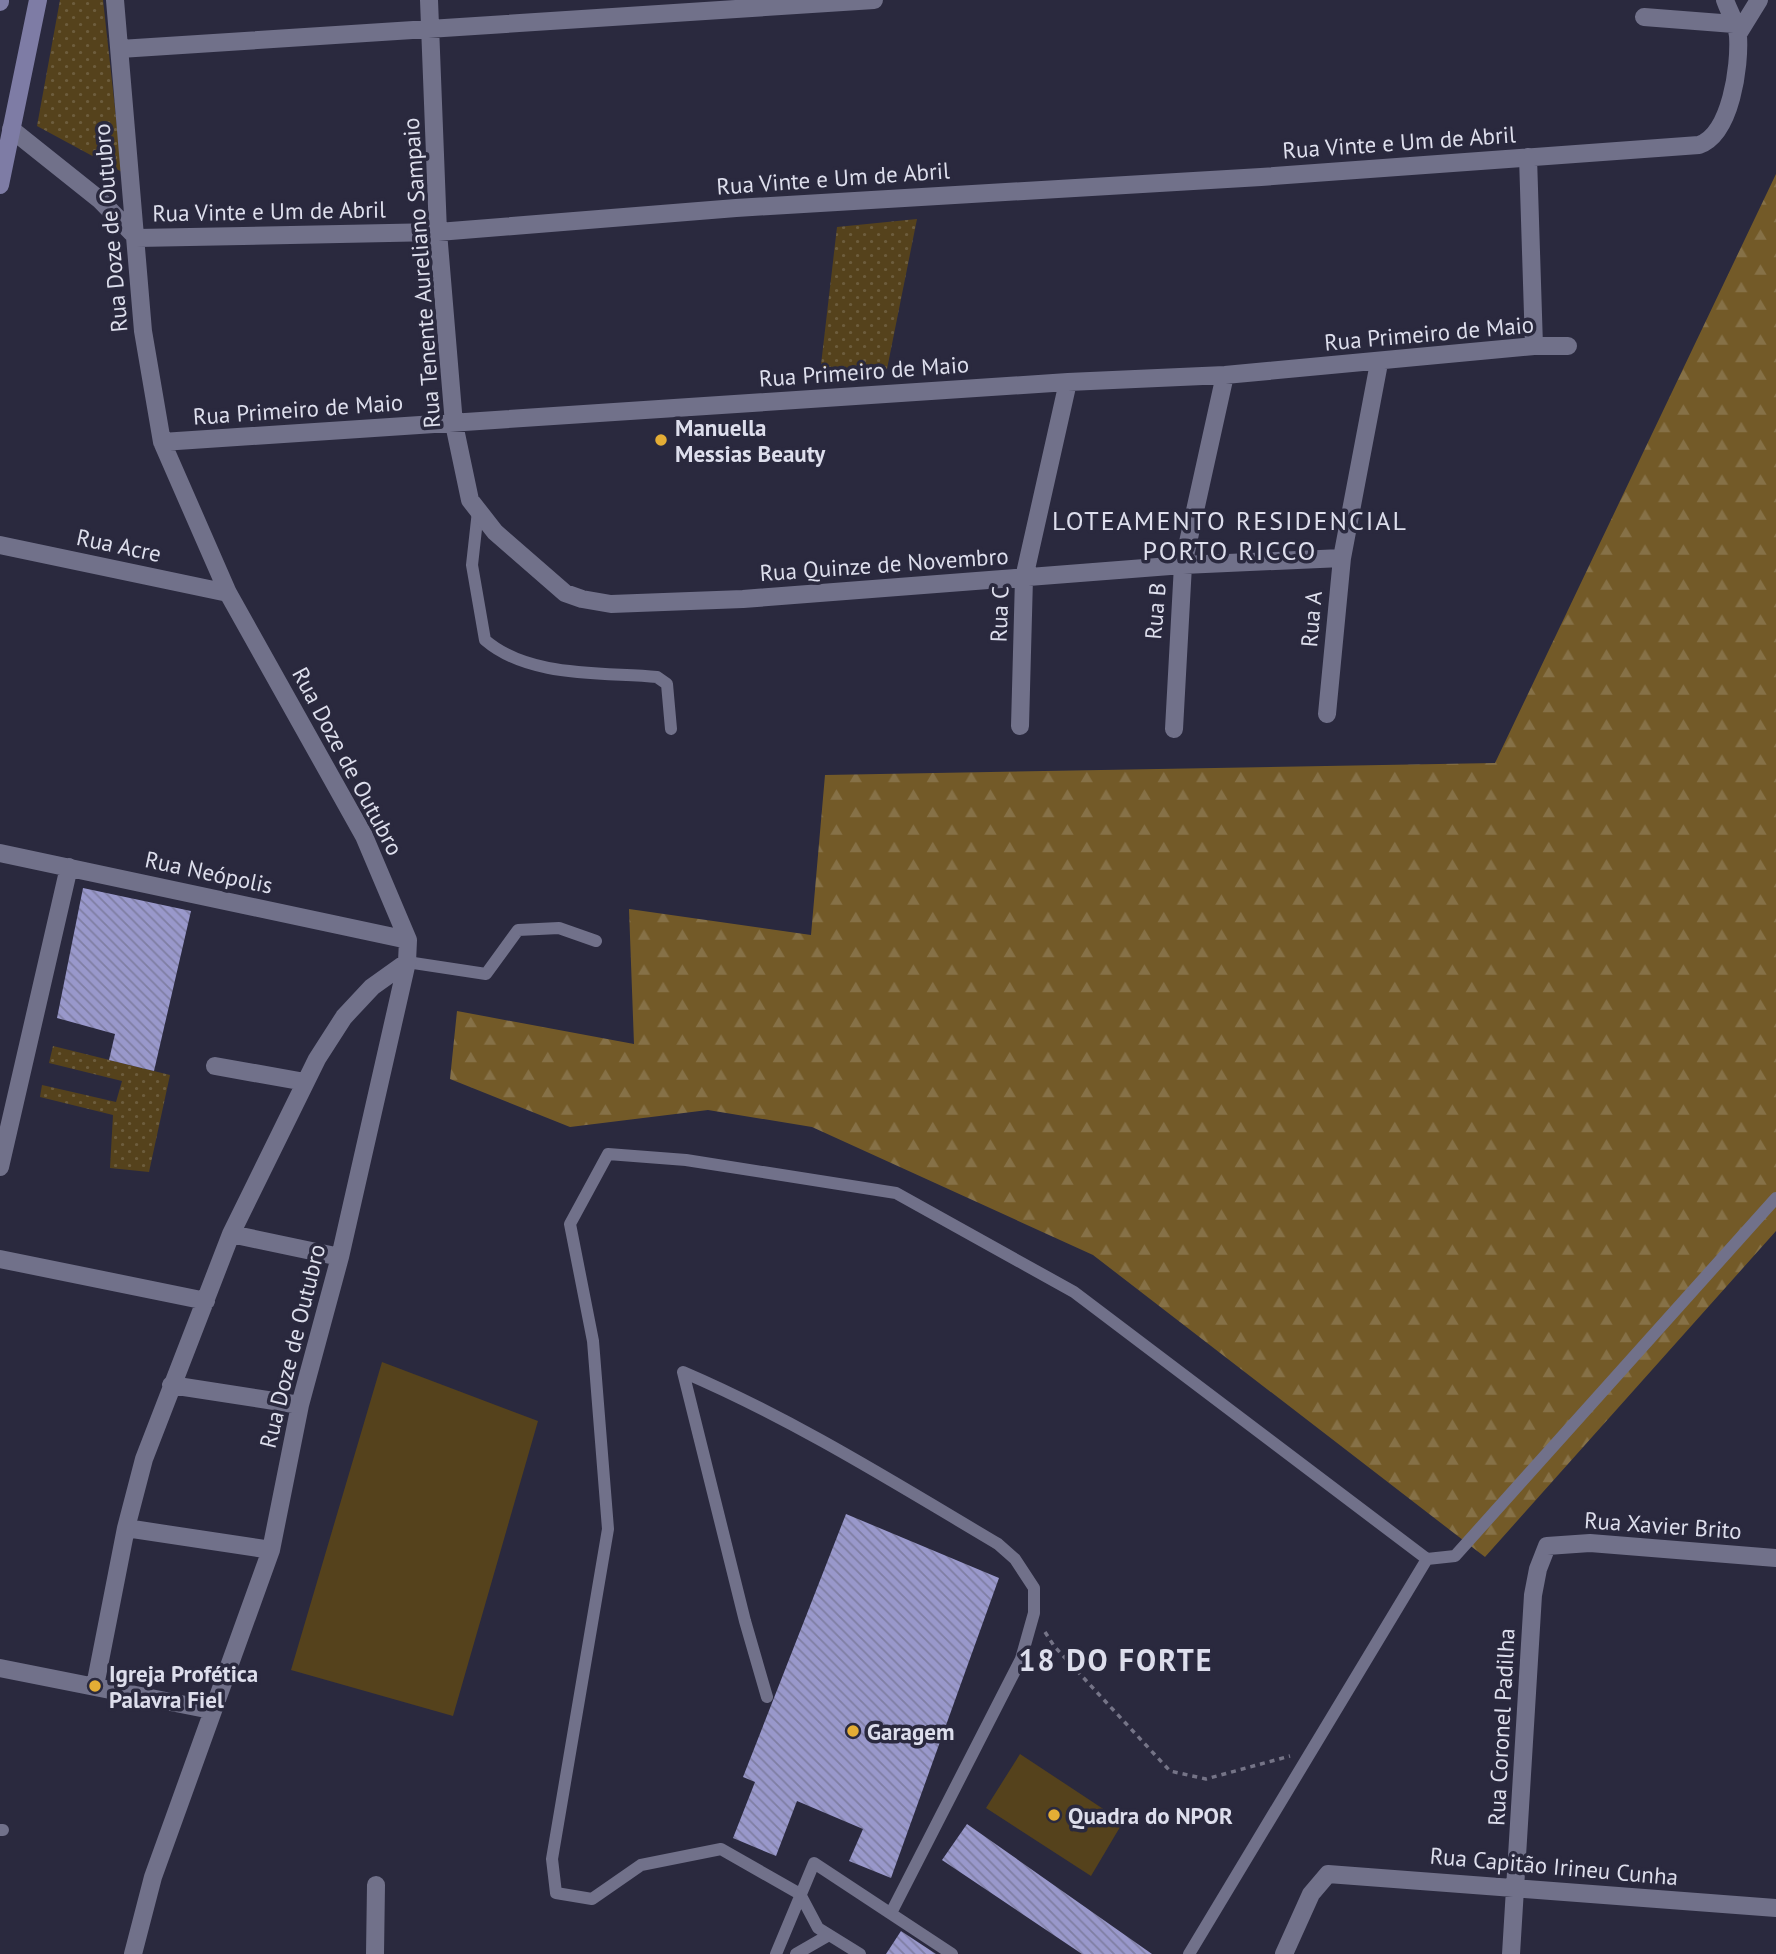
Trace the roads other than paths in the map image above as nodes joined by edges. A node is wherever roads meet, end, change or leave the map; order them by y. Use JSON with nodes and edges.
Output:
{"nodes":[{"id":1,"x":38,"y":0,"type":"edge"},
{"id":2,"x":115,"y":0,"type":"edge"},
{"id":3,"x":429,"y":0,"type":"edge"},
{"id":4,"x":874,"y":0,"type":"edge"},
{"id":5,"x":1725,"y":0,"type":"edge"},
{"id":6,"x":1759,"y":0,"type":"edge"},
{"id":7,"x":1644,"y":17,"type":"dead end"},
{"id":8,"x":1736,"y":29,"type":"junction"},
{"id":9,"x":431,"y":30,"type":"junction"},
{"id":10,"x":120,"y":49,"type":"junction"},
{"id":11,"x":11,"y":130,"type":"junction"},
{"id":12,"x":1528,"y":157,"type":"junction"},
{"id":13,"x":0,"y":185,"type":"edge"},
{"id":14,"x":438,"y":232,"type":"junction"},
{"id":15,"x":137,"y":238,"type":"junction"},
{"id":16,"x":1534,"y":346,"type":"junction"},
{"id":17,"x":1569,"y":346,"type":"dead end"},
{"id":18,"x":1379,"y":363,"type":"junction"},
{"id":19,"x":1225,"y":375,"type":"junction"},
{"id":20,"x":1068,"y":382,"type":"junction"},
{"id":21,"x":454,"y":424,"type":"junction"},
{"id":22,"x":162,"y":442,"type":"junction"},
{"id":23,"x":474,"y":505,"type":"junction"},
{"id":24,"x":0,"y":545,"type":"edge"},
{"id":25,"x":1342,"y":558,"type":"junction"},
{"id":26,"x":1183,"y":565,"type":"junction"},
{"id":27,"x":1024,"y":578,"type":"junction"},
{"id":28,"x":228,"y":593,"type":"junction"},
{"id":29,"x":1327,"y":714,"type":"dead end"},
{"id":30,"x":1020,"y":726,"type":"dead end"},
{"id":31,"x":671,"y":729,"type":"dead end"},
{"id":32,"x":1174,"y":729,"type":"dead end"},
{"id":33,"x":0,"y":853,"type":"edge"},
{"id":34,"x":69,"y":867,"type":"junction"},
{"id":35,"x":408,"y":940,"type":"junction"},
{"id":36,"x":596,"y":941,"type":"dead end"},
{"id":37,"x":407,"y":962,"type":"junction"},
{"id":38,"x":215,"y":1066,"type":"dead end"},
{"id":39,"x":305,"y":1082,"type":"junction"},
{"id":40,"x":0,"y":1167,"type":"edge"},
{"id":41,"x":1776,"y":1198,"type":"edge"},
{"id":42,"x":231,"y":1234,"type":"junction"},
{"id":43,"x":340,"y":1257,"type":"junction"},
{"id":44,"x":0,"y":1259,"type":"edge"},
{"id":45,"x":206,"y":1301,"type":"junction"},
{"id":46,"x":171,"y":1385,"type":"junction"},
{"id":47,"x":300,"y":1405,"type":"junction"},
{"id":48,"x":126,"y":1528,"type":"junction"},
{"id":49,"x":1547,"y":1546,"type":"joint"},
{"id":50,"x":271,"y":1550,"type":"junction"},
{"id":51,"x":1776,"y":1558,"type":"edge"},
{"id":52,"x":1427,"y":1559,"type":"junction"},
{"id":53,"x":0,"y":1668,"type":"edge"},
{"id":54,"x":95,"y":1686,"type":"junction"},
{"id":55,"x":767,"y":1697,"type":"dead end"},
{"id":56,"x":211,"y":1710,"type":"junction"},
{"id":57,"x":376,"y":1885,"type":"dead end"},
{"id":58,"x":1516,"y":1889,"type":"junction"},
{"id":59,"x":800,"y":1894,"type":"junction"},
{"id":60,"x":1776,"y":1908,"type":"edge"},
{"id":61,"x":891,"y":1913,"type":"junction"},
{"id":62,"x":829,"y":1935,"type":"junction"},
{"id":63,"x":132,"y":1954,"type":"edge"},
{"id":64,"x":375,"y":1954,"type":"edge"},
{"id":65,"x":776,"y":1954,"type":"edge"},
{"id":66,"x":796,"y":1954,"type":"edge"},
{"id":67,"x":860,"y":1954,"type":"edge"},
{"id":68,"x":953,"y":1954,"type":"edge"},
{"id":69,"x":1189,"y":1954,"type":"edge"},
{"id":70,"x":1284,"y":1954,"type":"edge"},
{"id":71,"x":1511,"y":1954,"type":"edge"}],
"edges":[{"from":1,"to":11,"type":"main road"},
{"from":2,"to":10,"type":"street","name":"Rua Doze de Outubro"},
{"from":3,"to":9,"type":"street","name":"Rua Tenente Aureliano Sampaio"},
{"from":4,"to":9,"type":"street"},
{"from":5,"to":8,"type":"street"},
{"from":6,"to":8,"type":"street"},
{"from":7,"to":8,"type":"street"},
{"from":8,"to":12,"type":"street","name":"Rua Vinte e Um de Abril"},
{"from":9,"to":10,"type":"street"},
{"from":9,"to":14,"type":"street","name":"Rua Tenente Aureliano Sampaio"},
{"from":10,"to":15,"type":"street","name":"Rua Doze de Outubro"},
{"from":11,"to":13,"type":"main road"},
{"from":11,"to":15,"type":"street","name":"Rua Vinte e Um de Abril"},
{"from":12,"to":14,"type":"street","name":"Rua Vinte e Um de Abril"},
{"from":12,"to":16,"type":"street"},
{"from":14,"to":15,"type":"street","name":"Rua Vinte e Um de Abril"},
{"from":14,"to":21,"type":"street","name":"Rua Tenente Aureliano Sampaio"},
{"from":15,"to":22,"type":"street","name":"Rua Doze de Outubro"},
{"from":16,"to":17,"type":"street","name":"Rua Primeiro de Maio"},
{"from":16,"to":18,"type":"street","name":"Rua Primeiro de Maio"},
{"from":18,"to":19,"type":"street","name":"Rua Primeiro de Maio"},
{"from":18,"to":25,"type":"street","name":"Rua A"},
{"from":19,"to":20,"type":"street","name":"Rua Primeiro de Maio"},
{"from":19,"to":26,"type":"street","name":"Rua B"},
{"from":20,"to":21,"type":"street","name":"Rua Primeiro de Maio"},
{"from":20,"to":27,"type":"street","name":"Rua C"},
{"from":21,"to":22,"type":"street","name":"Rua Primeiro de Maio"},
{"from":21,"to":23,"type":"street","name":"Rua Tenente Aureliano Sampaio"},
{"from":22,"to":28,"type":"street","name":"Rua Doze de Outubro"},
{"from":23,"to":27,"type":"street","name":"Rua Quinze de Novembro"},
{"from":23,"to":31,"type":"lane"},
{"from":24,"to":28,"type":"street","name":"Rua Acre"},
{"from":25,"to":26,"type":"street","name":"Rua Quinze de Novembro"},
{"from":25,"to":29,"type":"street","name":"Rua A"},
{"from":26,"to":27,"type":"street","name":"Rua Quinze de Novembro"},
{"from":26,"to":32,"type":"street","name":"Rua B"},
{"from":27,"to":30,"type":"street","name":"Rua C"},
{"from":28,"to":35,"type":"street","name":"Rua Doze de Outubro"},
{"from":33,"to":34,"type":"street","name":"Rua Neópolis"},
{"from":34,"to":35,"type":"street","name":"Rua Neópolis"},
{"from":34,"to":40,"type":"street"},
{"from":35,"to":37,"type":"street","name":"Rua Doze de Outubro"},
{"from":36,"to":37,"type":"lane"},
{"from":37,"to":39,"type":"street"},
{"from":37,"to":43,"type":"street","name":"Rua Doze de Outubro"},
{"from":38,"to":39,"type":"street"},
{"from":39,"to":42,"type":"street"},
{"from":41,"to":52,"type":"lane"},
{"from":42,"to":43,"type":"street"},
{"from":42,"to":45,"type":"street"},
{"from":43,"to":47,"type":"street","name":"Rua Doze de Outubro"},
{"from":44,"to":45,"type":"street"},
{"from":45,"to":46,"type":"street"},
{"from":46,"to":47,"type":"street"},
{"from":46,"to":48,"type":"street"},
{"from":47,"to":50,"type":"street","name":"Rua Doze de Outubro"},
{"from":48,"to":50,"type":"street"},
{"from":48,"to":54,"type":"street"},
{"from":49,"to":51,"type":"street","name":"Rua Xavier Brito"},
{"from":49,"to":58,"type":"street","name":"Rua Coronel Padilha"},
{"from":50,"to":56,"type":"street","name":"Rua Doze de Outubro"},
{"from":52,"to":59,"type":"lane"},
{"from":52,"to":69,"type":"lane"},
{"from":53,"to":54,"type":"street"},
{"from":54,"to":56,"type":"street"},
{"from":55,"to":61,"type":"lane"},
{"from":56,"to":63,"type":"street","name":"Rua Doze de Outubro"},
{"from":57,"to":64,"type":"street"},
{"from":58,"to":60,"type":"street","name":"Rua Capitão Irineu Cunha"},
{"from":58,"to":70,"type":"street","name":"Rua Capitão Irineu Cunha"},
{"from":58,"to":71,"type":"street","name":"Rua Coronel Padilha"},
{"from":59,"to":61,"type":"lane"},
{"from":59,"to":62,"type":"lane"},
{"from":59,"to":65,"type":"lane"},
{"from":61,"to":68,"type":"lane"},
{"from":62,"to":66,"type":"lane"},
{"from":62,"to":67,"type":"lane"}]}
